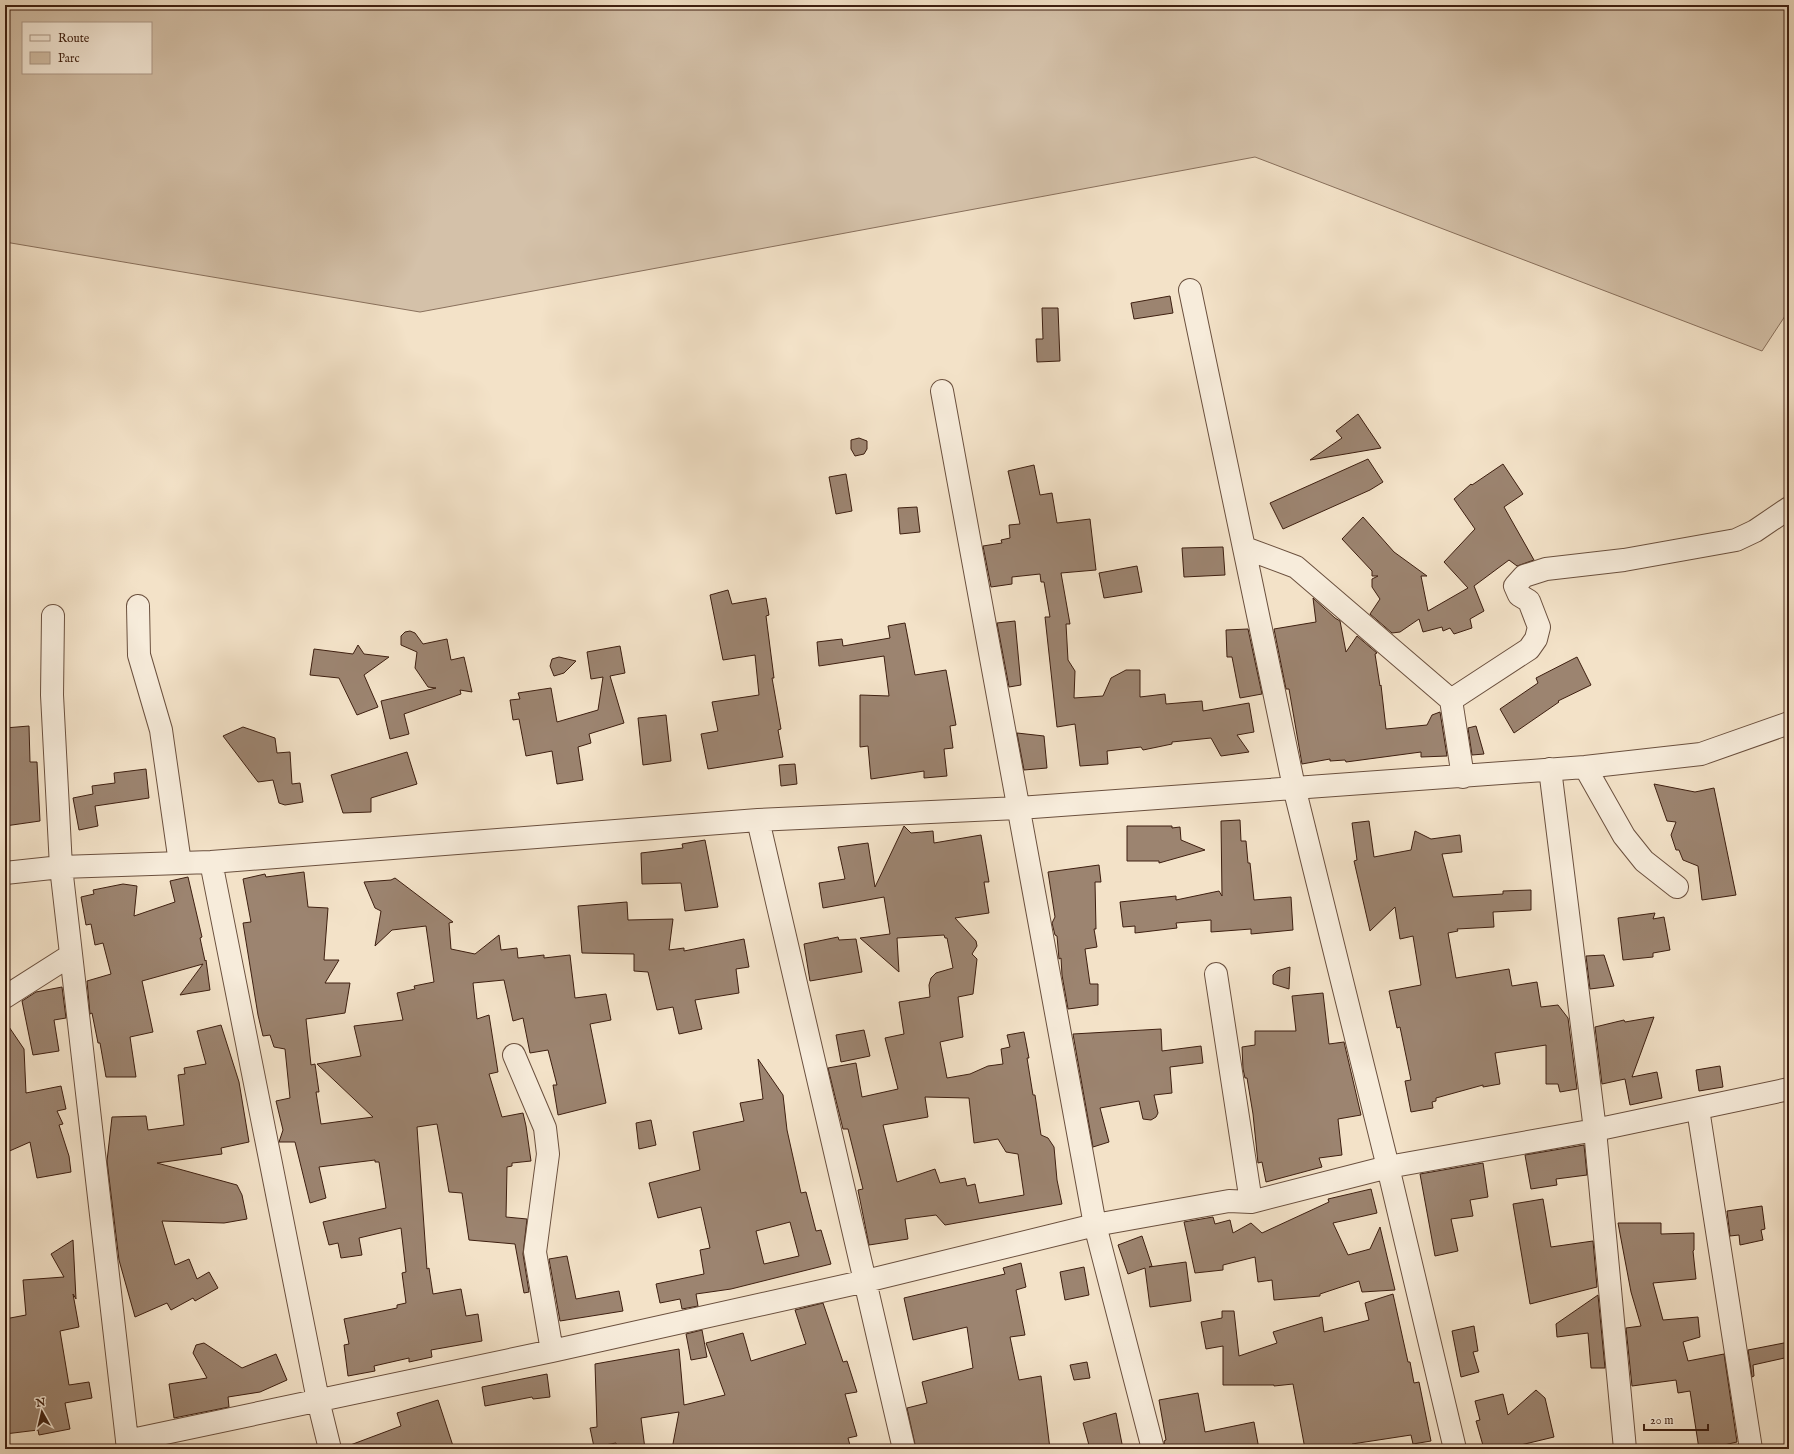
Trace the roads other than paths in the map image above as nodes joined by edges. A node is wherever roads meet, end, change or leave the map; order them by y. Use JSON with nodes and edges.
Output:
{"nodes":[{"id":1,"x":1190,"y":290,"type":"dead end"},
{"id":2,"x":942,"y":391,"type":"dead end"},
{"id":3,"x":1789,"y":508,"type":"edge"},
{"id":4,"x":1245,"y":548,"type":"junction"},
{"id":5,"x":138,"y":606,"type":"dead end"},
{"id":6,"x":53,"y":616,"type":"dead end"},
{"id":7,"x":1451,"y":700,"type":"junction"},
{"id":8,"x":1789,"y":723,"type":"edge"},
{"id":9,"x":1585,"y":767,"type":"junction"},
{"id":10,"x":1550,"y":769,"type":"junction"},
{"id":11,"x":1462,"y":777,"type":"junction"},
{"id":12,"x":1294,"y":788,"type":"junction"},
{"id":13,"x":1019,"y":808,"type":"junction"},
{"id":14,"x":758,"y":820,"type":"junction"},
{"id":15,"x":211,"y":862,"type":"junction"},
{"id":16,"x":180,"y":863,"type":"junction"},
{"id":17,"x":61,"y":867,"type":"junction"},
{"id":18,"x":5,"y":872,"type":"edge"},
{"id":19,"x":1677,"y":887,"type":"dead end"},
{"id":20,"x":71,"y":955,"type":"junction"},
{"id":21,"x":1216,"y":974,"type":"dead end"},
{"id":22,"x":5,"y":996,"type":"edge"},
{"id":23,"x":514,"y":1055,"type":"dead end"},
{"id":24,"x":1789,"y":1089,"type":"edge"},
{"id":25,"x":1698,"y":1109,"type":"junction"},
{"id":26,"x":1595,"y":1130,"type":"junction"},
{"id":27,"x":1388,"y":1167,"type":"junction"},
{"id":28,"x":1251,"y":1202,"type":"junction"},
{"id":29,"x":1095,"y":1225,"type":"junction"},
{"id":30,"x":866,"y":1281,"type":"junction"},
{"id":31,"x":552,"y":1351,"type":"junction"},
{"id":32,"x":318,"y":1400,"type":"junction"},
{"id":33,"x":128,"y":1445,"type":"edge"},
{"id":34,"x":330,"y":1449,"type":"edge"},
{"id":35,"x":904,"y":1449,"type":"edge"},
{"id":36,"x":1153,"y":1449,"type":"edge"},
{"id":37,"x":1455,"y":1449,"type":"edge"},
{"id":38,"x":1625,"y":1449,"type":"edge"},
{"id":39,"x":1751,"y":1449,"type":"edge"}],
"edges":[{"from":1,"to":4,"type":"street"},
{"from":2,"to":13,"type":"street"},
{"from":3,"to":7,"type":"street"},
{"from":4,"to":7,"type":"street"},
{"from":4,"to":12,"type":"street"},
{"from":5,"to":16,"type":"street"},
{"from":6,"to":17,"type":"street"},
{"from":7,"to":11,"type":"street"},
{"from":8,"to":9,"type":"street"},
{"from":9,"to":10,"type":"street"},
{"from":9,"to":19,"type":"street"},
{"from":10,"to":11,"type":"street"},
{"from":10,"to":26,"type":"street"},
{"from":11,"to":12,"type":"street"},
{"from":12,"to":13,"type":"street"},
{"from":12,"to":27,"type":"street"},
{"from":13,"to":14,"type":"street"},
{"from":13,"to":29,"type":"street"},
{"from":14,"to":15,"type":"street"},
{"from":14,"to":30,"type":"street"},
{"from":15,"to":16,"type":"street"},
{"from":15,"to":32,"type":"street"},
{"from":16,"to":17,"type":"street"},
{"from":17,"to":18,"type":"street"},
{"from":17,"to":20,"type":"street"},
{"from":20,"to":22,"type":"street"},
{"from":20,"to":33,"type":"street"},
{"from":21,"to":28,"type":"street"},
{"from":23,"to":31,"type":"street"},
{"from":24,"to":25,"type":"street"},
{"from":25,"to":26,"type":"street"},
{"from":25,"to":39,"type":"street"},
{"from":26,"to":27,"type":"street"},
{"from":26,"to":38,"type":"street"},
{"from":27,"to":28,"type":"street"},
{"from":27,"to":37,"type":"street"},
{"from":28,"to":29,"type":"street"},
{"from":29,"to":30,"type":"street"},
{"from":29,"to":36,"type":"street"},
{"from":30,"to":31,"type":"street"},
{"from":30,"to":35,"type":"street"},
{"from":31,"to":32,"type":"street"},
{"from":32,"to":33,"type":"street"},
{"from":32,"to":34,"type":"street"}]}
